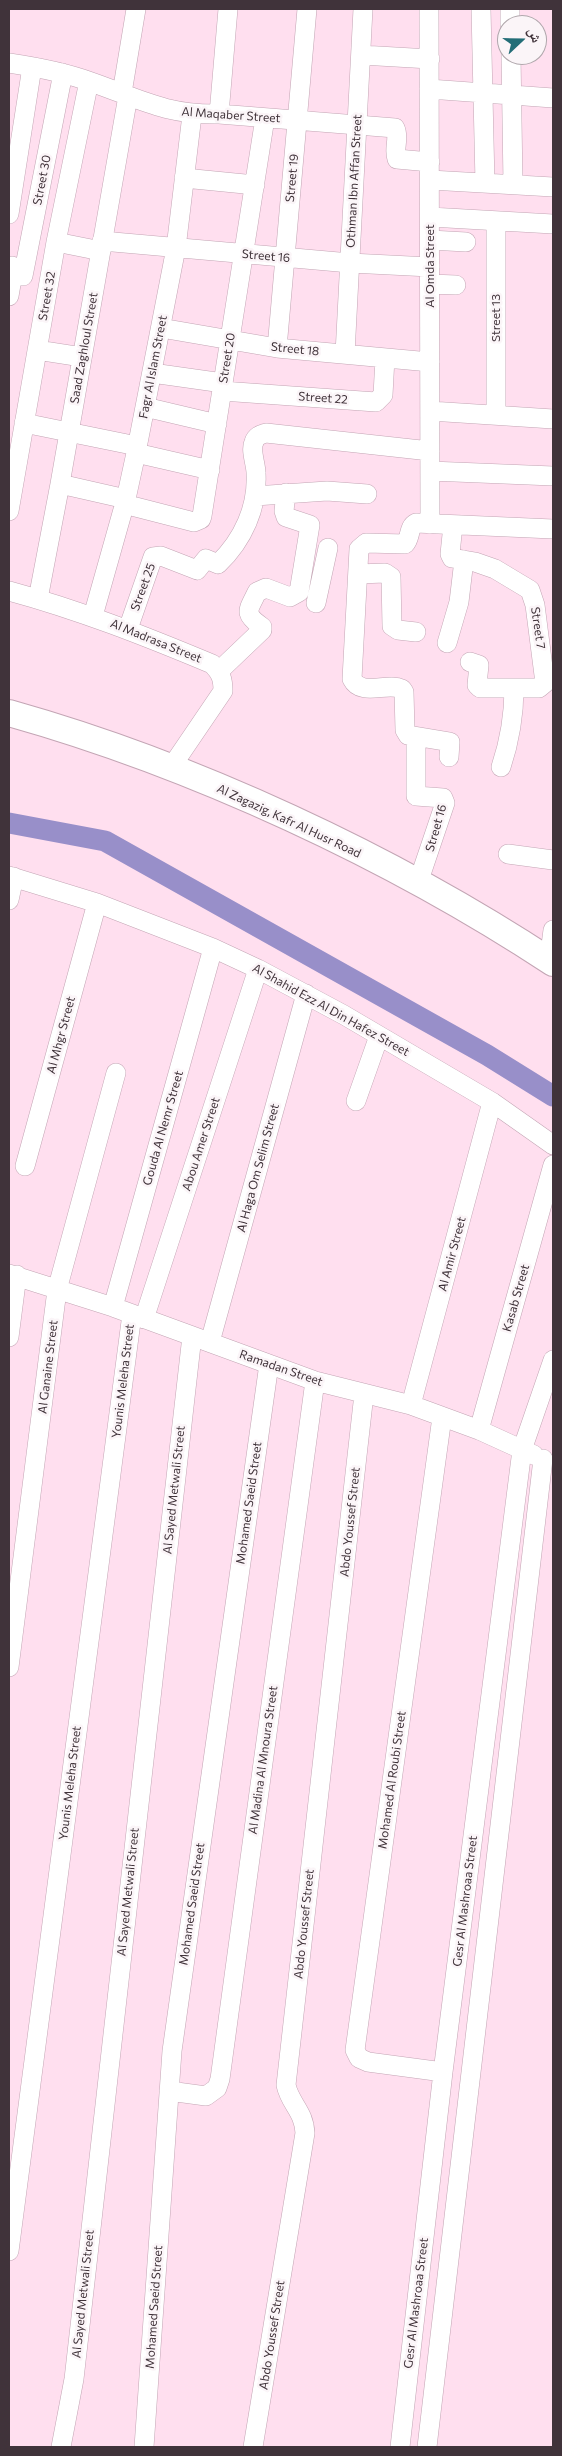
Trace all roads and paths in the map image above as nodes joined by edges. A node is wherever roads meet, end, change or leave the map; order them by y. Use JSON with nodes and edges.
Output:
{"nodes":[{"id":1,"x":136,"y":9,"type":"edge"},
{"id":2,"x":228,"y":9,"type":"edge"},
{"id":3,"x":307,"y":9,"type":"edge"},
{"id":4,"x":363,"y":9,"type":"edge"},
{"id":5,"x":429,"y":9,"type":"edge"},
{"id":6,"x":480,"y":9,"type":"edge"},
{"id":7,"x":361,"y":55,"type":"junction"},
{"id":8,"x":430,"y":59,"type":"junction"},
{"id":9,"x":9,"y":63,"type":"edge"},
{"id":10,"x":511,"y":65,"type":"edge"},
{"id":11,"x":32,"y":67,"type":"junction"},
{"id":12,"x":63,"y":73,"type":"junction"},
{"id":13,"x":89,"y":81,"type":"junction"},
{"id":14,"x":430,"y":89,"type":"junction"},
{"id":15,"x":482,"y":93,"type":"junction"},
{"id":16,"x":125,"y":95,"type":"junction"},
{"id":17,"x":512,"y":95,"type":"junction"},
{"id":18,"x":553,"y":98,"type":"edge"},
{"id":19,"x":192,"y":114,"type":"junction"},
{"id":20,"x":219,"y":114,"type":"junction"},
{"id":21,"x":266,"y":118,"type":"junction"},
{"id":22,"x":297,"y":120,"type":"junction"},
{"id":23,"x":357,"y":125,"type":"junction"},
{"id":24,"x":430,"y":171,"type":"junction"},
{"id":25,"x":184,"y":178,"type":"junction"},
{"id":26,"x":485,"y":183,"type":"junction"},
{"id":27,"x":514,"y":184,"type":"junction"},
{"id":28,"x":255,"y":185,"type":"junction"},
{"id":29,"x":553,"y":187,"type":"edge"},
{"id":30,"x":9,"y":214,"type":"edge"},
{"id":31,"x":430,"y":217,"type":"junction"},
{"id":32,"x":496,"y":221,"type":"junction"},
{"id":33,"x":553,"y":224,"type":"edge"},
{"id":34,"x":430,"y":240,"type":"junction"},
{"id":35,"x":56,"y":242,"type":"junction"},
{"id":36,"x":466,"y":242,"type":"dead end"},
{"id":37,"x":101,"y":246,"type":"junction"},
{"id":38,"x":176,"y":248,"type":"junction"},
{"id":39,"x":244,"y":254,"type":"junction"},
{"id":40,"x":285,"y":257,"type":"junction"},
{"id":41,"x":350,"y":263,"type":"junction"},
{"id":42,"x":11,"y":270,"type":"edge"},
{"id":43,"x":430,"y":275,"type":"junction"},
{"id":44,"x":456,"y":286,"type":"dead end"},
{"id":45,"x":9,"y":296,"type":"edge"},
{"id":46,"x":161,"y":328,"type":"junction"},
{"id":47,"x":230,"y":339,"type":"junction"},
{"id":48,"x":277,"y":348,"type":"junction"},
{"id":49,"x":37,"y":350,"type":"junction"},
{"id":50,"x":345,"y":354,"type":"junction"},
{"id":51,"x":82,"y":357,"type":"junction"},
{"id":52,"x":385,"y":358,"type":"junction"},
{"id":53,"x":430,"y":362,"type":"junction"},
{"id":54,"x":152,"y":373,"type":"junction"},
{"id":55,"x":223,"y":387,"type":"junction"},
{"id":56,"x":145,"y":407,"type":"junction"},
{"id":57,"x":430,"y":411,"type":"junction"},
{"id":58,"x":496,"y":415,"type":"junction"},
{"id":59,"x":553,"y":419,"type":"edge"},
{"id":60,"x":24,"y":423,"type":"junction"},
{"id":61,"x":217,"y":424,"type":"junction"},
{"id":62,"x":69,"y":432,"type":"junction"},
{"id":63,"x":137,"y":450,"type":"junction"},
{"id":64,"x":430,"y":451,"type":"junction"},
{"id":65,"x":210,"y":470,"type":"junction"},
{"id":66,"x":430,"y":471,"type":"junction"},
{"id":67,"x":553,"y":476,"type":"edge"},
{"id":68,"x":60,"y":484,"type":"junction"},
{"id":69,"x":286,"y":493,"type":"junction"},
{"id":70,"x":367,"y":494,"type":"dead end"},
{"id":71,"x":255,"y":496,"type":"junction"},
{"id":72,"x":125,"y":501,"type":"junction"},
{"id":73,"x":9,"y":511,"type":"edge"},
{"id":74,"x":430,"y":524,"type":"junction"},
{"id":75,"x":453,"y":525,"type":"junction"},
{"id":76,"x":553,"y":530,"type":"edge"},
{"id":77,"x":306,"y":547,"type":"junction"},
{"id":78,"x":328,"y":548,"type":"junction"},
{"id":79,"x":359,"y":549,"type":"junction"},
{"id":80,"x":464,"y":560,"type":"junction"},
{"id":81,"x":358,"y":574,"type":"junction"},
{"id":82,"x":9,"y":592,"type":"edge"},
{"id":83,"x":38,"y":599,"type":"junction"},
{"id":84,"x":316,"y":603,"type":"dead end"},
{"id":85,"x":92,"y":616,"type":"junction"},
{"id":86,"x":128,"y":629,"type":"junction"},
{"id":87,"x":416,"y":632,"type":"dead end"},
{"id":88,"x":447,"y":643,"type":"dead end"},
{"id":89,"x":470,"y":662,"type":"dead end"},
{"id":90,"x":219,"y":671,"type":"junction"},
{"id":91,"x":514,"y":688,"type":"junction"},
{"id":92,"x":9,"y":713,"type":"edge"},
{"id":93,"x":416,"y":737,"type":"junction"},
{"id":94,"x":449,"y":757,"type":"dead end"},
{"id":95,"x":502,"y":767,"type":"dead end"},
{"id":96,"x":170,"y":769,"type":"junction"},
{"id":97,"x":508,"y":854,"type":"dead end"},
{"id":98,"x":553,"y":860,"type":"edge"},
{"id":99,"x":11,"y":877,"type":"edge"},
{"id":100,"x":418,"y":883,"type":"junction"},
{"id":101,"x":9,"y":900,"type":"edge"},
{"id":102,"x":97,"y":903,"type":"junction"},
{"id":103,"x":553,"y":930,"type":"edge"},
{"id":104,"x":213,"y":948,"type":"junction"},
{"id":105,"x":551,"y":962,"type":"edge"},
{"id":106,"x":258,"y":969,"type":"junction"},
{"id":107,"x":306,"y":994,"type":"junction"},
{"id":108,"x":379,"y":1036,"type":"junction"},
{"id":109,"x":116,"y":1072,"type":"dead end"},
{"id":110,"x":356,"y":1101,"type":"dead end"},
{"id":111,"x":492,"y":1102,"type":"junction"},
{"id":112,"x":553,"y":1145,"type":"edge"},
{"id":113,"x":553,"y":1165,"type":"edge"},
{"id":114,"x":25,"y":1166,"type":"dead end"},
{"id":115,"x":13,"y":1274,"type":"edge"},
{"id":116,"x":58,"y":1290,"type":"junction"},
{"id":117,"x":113,"y":1307,"type":"junction"},
{"id":118,"x":138,"y":1316,"type":"junction"},
{"id":119,"x":192,"y":1336,"type":"junction"},
{"id":120,"x":9,"y":1337,"type":"edge"},
{"id":121,"x":210,"y":1342,"type":"junction"},
{"id":122,"x":553,"y":1360,"type":"edge"},
{"id":123,"x":269,"y":1364,"type":"junction"},
{"id":124,"x":315,"y":1381,"type":"junction"},
{"id":125,"x":364,"y":1394,"type":"junction"},
{"id":126,"x":411,"y":1405,"type":"junction"},
{"id":127,"x":442,"y":1417,"type":"junction"},
{"id":128,"x":479,"y":1430,"type":"junction"},
{"id":129,"x":522,"y":1450,"type":"junction"},
{"id":130,"x":548,"y":1461,"type":"edge"},
{"id":131,"x":9,"y":1667,"type":"edge"},
{"id":132,"x":443,"y":2072,"type":"junction"},
{"id":133,"x":169,"y":2090,"type":"junction"},
{"id":134,"x":9,"y":2251,"type":"edge"},
{"id":135,"x":61,"y":2447,"type":"edge"},
{"id":136,"x":144,"y":2447,"type":"edge"},
{"id":137,"x":253,"y":2447,"type":"edge"},
{"id":138,"x":400,"y":2447,"type":"edge"},
{"id":139,"x":427,"y":2447,"type":"edge"}],
"edges":[{"from":1,"to":16,"type":"street","name":"Saad Zaghloul Street"},
{"from":2,"to":20,"type":"street"},
{"from":3,"to":22,"type":"street","name":"Street 19"},
{"from":4,"to":7,"type":"street","name":"Othman Ibn Affan Street"},
{"from":5,"to":8,"type":"street","name":"Al Omda Street"},
{"from":6,"to":15,"type":"street"},
{"from":7,"to":8,"type":"street"},
{"from":7,"to":23,"type":"street","name":"Othman Ibn Affan Street"},
{"from":8,"to":14,"type":"street","name":"Al Omda Street"},
{"from":9,"to":11,"type":"street","name":"Al Maqaber Street"},
{"from":10,"to":17,"type":"street"},
{"from":11,"to":12,"type":"street","name":"Al Maqaber Street"},
{"from":11,"to":30,"type":"street"},
{"from":12,"to":13,"type":"street","name":"Al Maqaber Street"},
{"from":12,"to":42,"type":"street","name":"Street 30"},
{"from":13,"to":16,"type":"street","name":"Al Maqaber Street"},
{"from":13,"to":35,"type":"street","name":"Street 32"},
{"from":14,"to":15,"type":"street"},
{"from":14,"to":24,"type":"street","name":"Al Omda Street"},
{"from":15,"to":17,"type":"street"},
{"from":15,"to":26,"type":"street"},
{"from":16,"to":19,"type":"street","name":"Al Maqaber Street"},
{"from":16,"to":37,"type":"street","name":"Saad Zaghloul Street"},
{"from":17,"to":18,"type":"street"},
{"from":17,"to":27,"type":"street"},
{"from":19,"to":20,"type":"street","name":"Al Maqaber Street"},
{"from":19,"to":25,"type":"street","name":"Fagr Al Islam Street"},
{"from":20,"to":21,"type":"street","name":"Al Maqaber Street"},
{"from":21,"to":22,"type":"street","name":"Al Maqaber Street"},
{"from":21,"to":28,"type":"street","name":"Street 20"},
{"from":22,"to":23,"type":"street","name":"Al Maqaber Street"},
{"from":22,"to":40,"type":"street","name":"Street 19"},
{"from":23,"to":24,"type":"street","name":"Al Maqaber Street"},
{"from":23,"to":41,"type":"street","name":"Othman Ibn Affan Street"},
{"from":24,"to":26,"type":"street"},
{"from":24,"to":31,"type":"street","name":"Al Omda Street"},
{"from":25,"to":28,"type":"street"},
{"from":25,"to":38,"type":"street","name":"Fagr Al Islam Street"},
{"from":26,"to":27,"type":"street"},
{"from":27,"to":29,"type":"street"},
{"from":28,"to":39,"type":"street","name":"Street 20"},
{"from":31,"to":32,"type":"street"},
{"from":31,"to":34,"type":"street","name":"Al Omda Street"},
{"from":32,"to":33,"type":"street"},
{"from":32,"to":58,"type":"street","name":"Street 13"},
{"from":34,"to":36,"type":"street"},
{"from":34,"to":43,"type":"street","name":"Al Omda Street"},
{"from":35,"to":37,"type":"street","name":"Street 16"},
{"from":35,"to":49,"type":"street","name":"Street 32"},
{"from":37,"to":38,"type":"street","name":"Street 16"},
{"from":37,"to":51,"type":"street","name":"Saad Zaghloul Street"},
{"from":38,"to":39,"type":"street","name":"Street 16"},
{"from":38,"to":46,"type":"street","name":"Fagr Al Islam Street"},
{"from":39,"to":40,"type":"street","name":"Street 16"},
{"from":39,"to":47,"type":"street","name":"Street 20"},
{"from":40,"to":41,"type":"street","name":"Street 16"},
{"from":40,"to":48,"type":"street","name":"Street 19"},
{"from":41,"to":43,"type":"street","name":"Street 16"},
{"from":41,"to":50,"type":"street","name":"Othman Ibn Affan Street"},
{"from":42,"to":45,"type":"street"},
{"from":43,"to":44,"type":"street","name":"Street 16"},
{"from":43,"to":53,"type":"street","name":"Al Omda Street"},
{"from":46,"to":47,"type":"street","name":"Street 18"},
{"from":46,"to":54,"type":"street","name":"Fagr Al Islam Street"},
{"from":47,"to":48,"type":"street","name":"Street 18"},
{"from":47,"to":55,"type":"street","name":"Street 20"},
{"from":48,"to":50,"type":"street","name":"Street 18"},
{"from":49,"to":51,"type":"street"},
{"from":49,"to":60,"type":"street","name":"Street 32"},
{"from":50,"to":52,"type":"street","name":"Street 18"},
{"from":51,"to":62,"type":"street","name":"Saad Zaghloul Street"},
{"from":52,"to":53,"type":"street","name":"Street 18"},
{"from":52,"to":55,"type":"street","name":"Street 22"},
{"from":53,"to":57,"type":"street","name":"Al Omda Street"},
{"from":54,"to":55,"type":"street","name":"Street 22"},
{"from":54,"to":56,"type":"street","name":"Fagr Al Islam Street"},
{"from":55,"to":61,"type":"street","name":"Street 20"},
{"from":56,"to":61,"type":"street"},
{"from":56,"to":63,"type":"street","name":"Fagr Al Islam Street"},
{"from":57,"to":58,"type":"street"},
{"from":57,"to":64,"type":"street","name":"Al Omda Street"},
{"from":58,"to":59,"type":"street"},
{"from":60,"to":62,"type":"street"},
{"from":60,"to":73,"type":"street","name":"Street 32"},
{"from":61,"to":65,"type":"street","name":"Street 20"},
{"from":62,"to":63,"type":"street"},
{"from":62,"to":68,"type":"street","name":"Saad Zaghloul Street"},
{"from":63,"to":65,"type":"street"},
{"from":63,"to":72,"type":"street","name":"Fagr Al Islam Street"},
{"from":64,"to":66,"type":"street","name":"Al Omda Street"},
{"from":64,"to":71,"type":"street","name":"Street 25"},
{"from":65,"to":72,"type":"street","name":"Street 20"},
{"from":66,"to":67,"type":"street"},
{"from":66,"to":74,"type":"street","name":"Al Omda Street"},
{"from":68,"to":72,"type":"street"},
{"from":68,"to":83,"type":"street","name":"Saad Zaghloul Street"},
{"from":69,"to":70,"type":"street"},
{"from":69,"to":71,"type":"street"},
{"from":69,"to":77,"type":"street"},
{"from":71,"to":86,"type":"street","name":"Street 25"},
{"from":72,"to":85,"type":"street","name":"Fagr Al Islam Street"},
{"from":74,"to":75,"type":"street"},
{"from":74,"to":79,"type":"street"},
{"from":75,"to":76,"type":"street"},
{"from":75,"to":80,"type":"street"},
{"from":77,"to":78,"type":"street"},
{"from":77,"to":90,"type":"street"},
{"from":78,"to":79,"type":"street"},
{"from":78,"to":84,"type":"street"},
{"from":79,"to":81,"type":"street"},
{"from":80,"to":88,"type":"street"},
{"from":80,"to":91,"type":"street","name":"Street 7"},
{"from":81,"to":87,"type":"street"},
{"from":81,"to":93,"type":"street"},
{"from":82,"to":83,"type":"street","name":"Al Madrasa Street"},
{"from":83,"to":85,"type":"street","name":"Al Madrasa Street"},
{"from":85,"to":86,"type":"street","name":"Al Madrasa Street"},
{"from":86,"to":90,"type":"street","name":"Al Madrasa Street"},
{"from":89,"to":91,"type":"street","name":"Street 7"},
{"from":90,"to":96,"type":"street"},
{"from":91,"to":95,"type":"street"},
{"from":92,"to":96,"type":"main road","name":"Al Zagazig, Kafr Al Husr Road"},
{"from":93,"to":94,"type":"street"},
{"from":93,"to":100,"type":"street","name":"Street 16"},
{"from":96,"to":100,"type":"main road","name":"Al Zagazig, Kafr Al Husr Road"},
{"from":97,"to":98,"type":"street"},
{"from":99,"to":101,"type":"street"},
{"from":99,"to":102,"type":"street","name":"Al Shahid Ezz Al Din Hafez Street"},
{"from":100,"to":105,"type":"main road","name":"Al Zagazig, Kafr Al Husr Road"},
{"from":102,"to":104,"type":"street","name":"Al Shahid Ezz Al Din Hafez Street"},
{"from":102,"to":114,"type":"street","name":"Al Mhgr Street"},
{"from":103,"to":105,"type":"street"},
{"from":104,"to":106,"type":"street","name":"Al Shahid Ezz Al Din Hafez Street"},
{"from":104,"to":117,"type":"street","name":"Gouda Al Nemr Street"},
{"from":106,"to":107,"type":"street","name":"Al Shahid Ezz Al Din Hafez Street"},
{"from":106,"to":118,"type":"street","name":"Abou Amer Street"},
{"from":107,"to":108,"type":"street","name":"Al Shahid Ezz Al Din Hafez Street"},
{"from":107,"to":121,"type":"street","name":"Al Haga Om Selim Street"},
{"from":108,"to":110,"type":"street"},
{"from":108,"to":111,"type":"street","name":"Al Shahid Ezz Al Din Hafez Street"},
{"from":109,"to":116,"type":"street","name":"Al Ganaine Street"},
{"from":111,"to":112,"type":"street","name":"Al Shahid Ezz Al Din Hafez Street"},
{"from":111,"to":126,"type":"street","name":"Al Amir Street"},
{"from":113,"to":128,"type":"street","name":"Kasab Street"},
{"from":115,"to":116,"type":"street","name":"Ramadan Street"},
{"from":115,"to":120,"type":"street"},
{"from":116,"to":117,"type":"street","name":"Ramadan Street"},
{"from":116,"to":131,"type":"street","name":"Al Ganaine Street"},
{"from":117,"to":118,"type":"street","name":"Ramadan Street"},
{"from":118,"to":119,"type":"street","name":"Ramadan Street"},
{"from":118,"to":134,"type":"street","name":"Younis Meleha Street"},
{"from":119,"to":121,"type":"street","name":"Ramadan Street"},
{"from":119,"to":135,"type":"street","name":"Al Sayed Metwali Street"},
{"from":121,"to":123,"type":"street","name":"Ramadan Street"},
{"from":122,"to":129,"type":"street","name":"Gesr Al Mashroaa Street"},
{"from":123,"to":124,"type":"street","name":"Ramadan Street"},
{"from":123,"to":133,"type":"street","name":"Mohamed Saeid Street"},
{"from":124,"to":125,"type":"street","name":"Ramadan Street"},
{"from":124,"to":133,"type":"street","name":"Al Madina Al Mnoura Street"},
{"from":125,"to":126,"type":"street","name":"Ramadan Street"},
{"from":125,"to":137,"type":"street","name":"Abdo Youssef Street"},
{"from":126,"to":127,"type":"street","name":"Ramadan Street"},
{"from":127,"to":128,"type":"street","name":"Ramadan Street"},
{"from":127,"to":132,"type":"street","name":"Mohamed Al Roubi Street"},
{"from":128,"to":129,"type":"street","name":"Ramadan Street"},
{"from":129,"to":130,"type":"street","name":"Ramadan Street"},
{"from":129,"to":132,"type":"street","name":"Gesr Al Mashroaa Street"},
{"from":130,"to":139,"type":"street","name":"Gesr Al Mashroaa Street"},
{"from":132,"to":138,"type":"street","name":"Gesr Al Mashroaa Street"},
{"from":133,"to":136,"type":"street","name":"Mohamed Saeid Street"}]}
